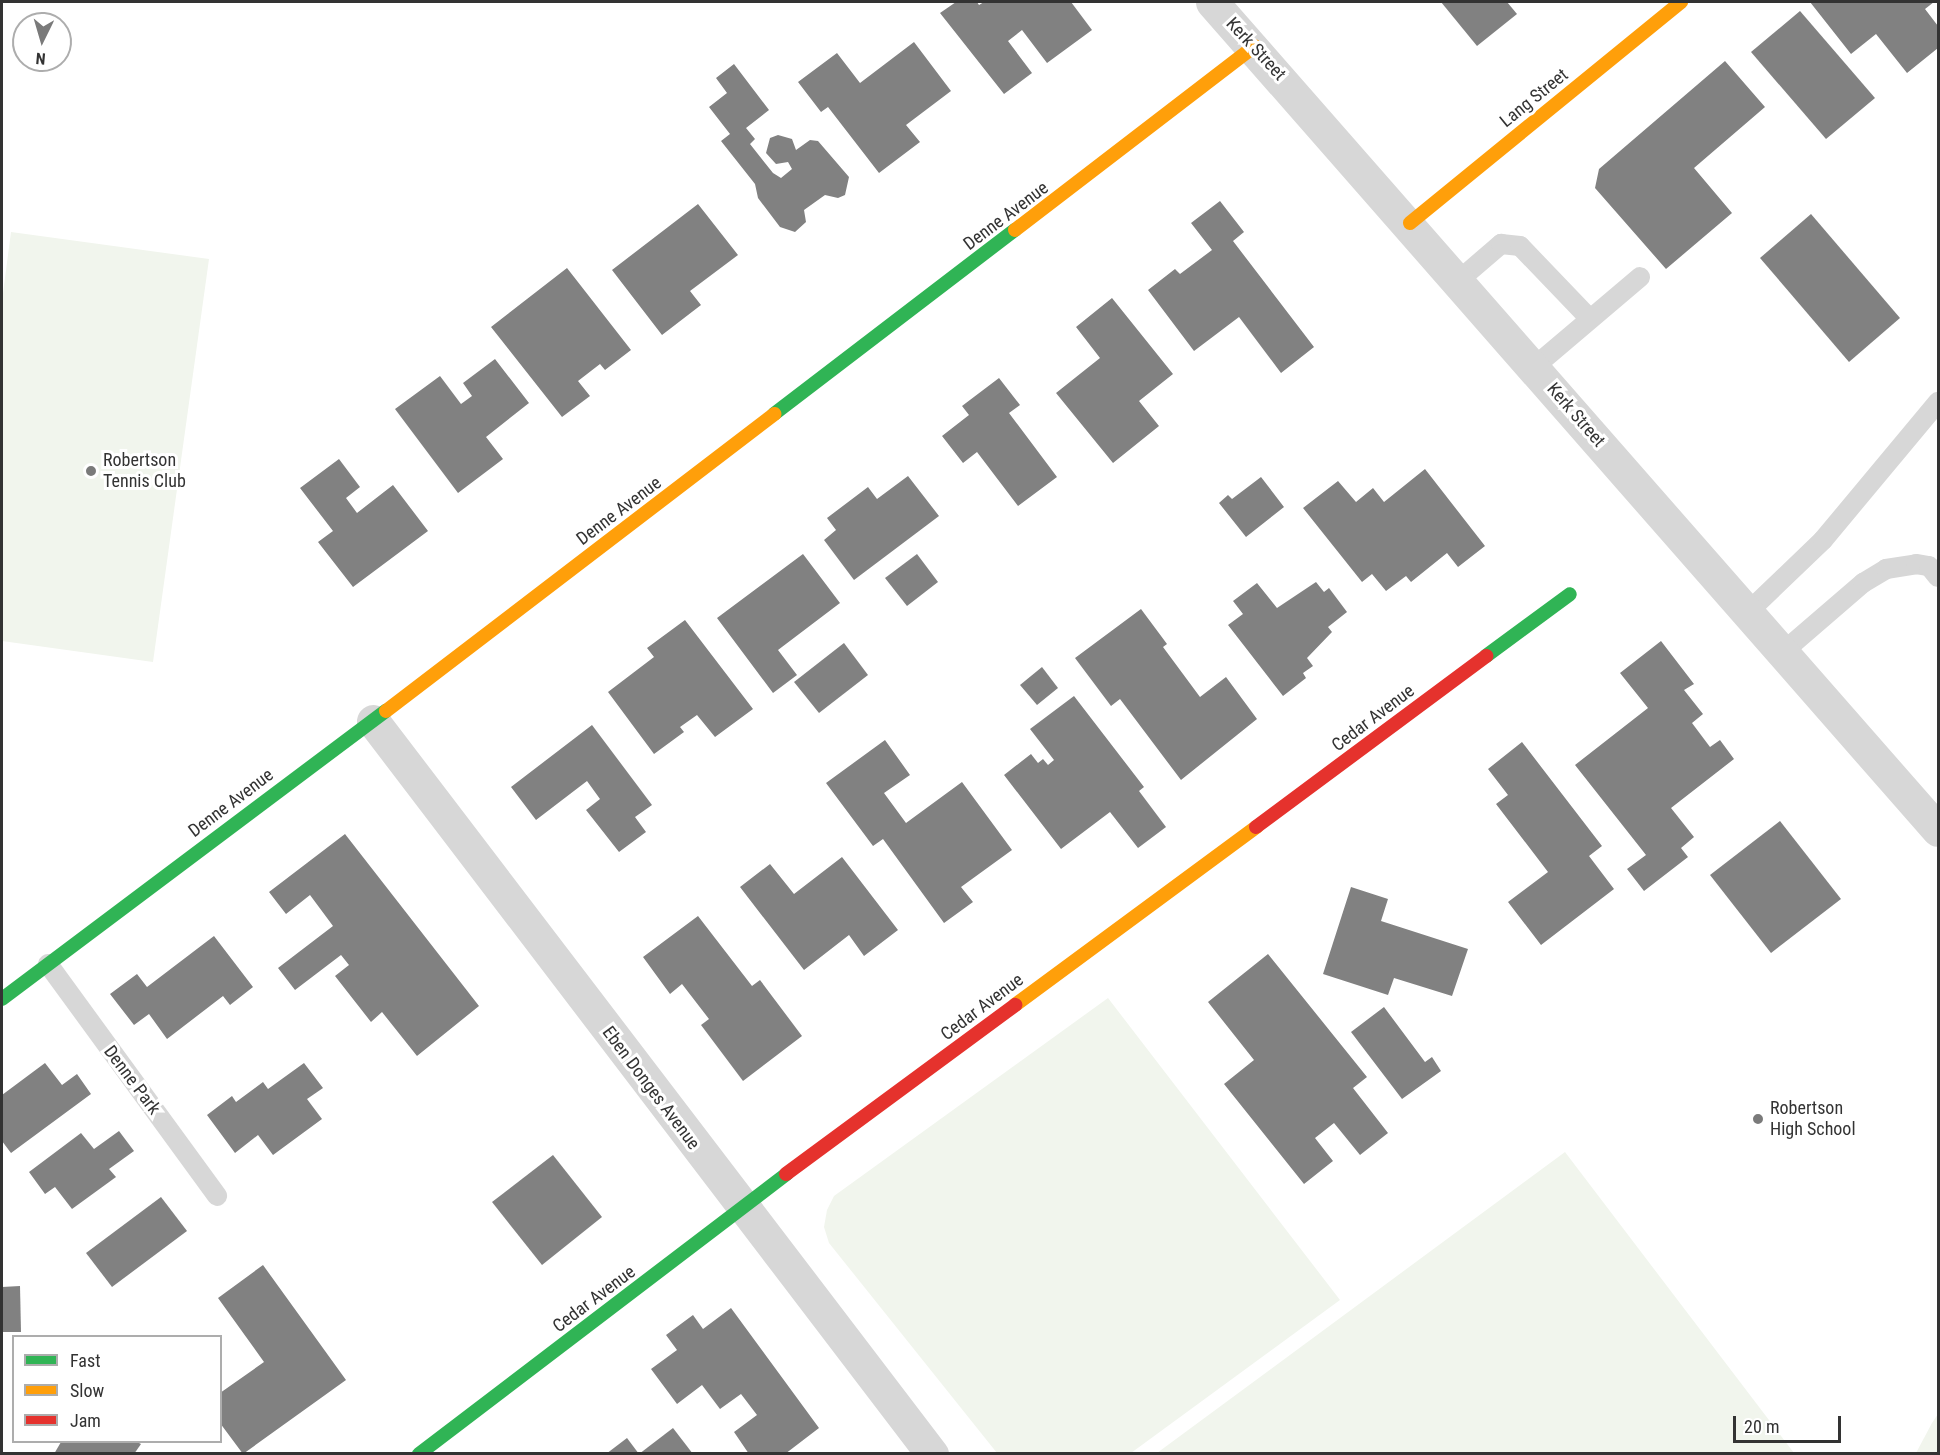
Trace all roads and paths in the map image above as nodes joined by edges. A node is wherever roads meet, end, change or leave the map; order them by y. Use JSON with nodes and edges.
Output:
{"nodes":[{"id":1,"x":1212,"y":2,"type":"edge"},
{"id":2,"x":1681,"y":2,"type":"edge"},
{"id":3,"x":1255,"y":46,"type":"junction"},
{"id":4,"x":1410,"y":223,"type":"junction"},
{"id":5,"x":1640,"y":277,"type":"dead end"},
{"id":6,"x":1458,"y":281,"type":"junction"},
{"id":7,"x":1590,"y":319,"type":"junction"},
{"id":8,"x":1534,"y":367,"type":"junction"},
{"id":9,"x":1938,"y":402,"type":"edge"},
{"id":10,"x":1938,"y":577,"type":"edge"},
{"id":11,"x":1570,"y":594,"type":"dead end"},
{"id":12,"x":1748,"y":612,"type":"junction"},
{"id":13,"x":1783,"y":652,"type":"junction"},
{"id":14,"x":373,"y":721,"type":"junction"},
{"id":15,"x":1938,"y":830,"type":"edge"},
{"id":16,"x":48,"y":964,"type":"junction"},
{"id":17,"x":2,"y":999,"type":"edge"},
{"id":18,"x":218,"y":1196,"type":"dead end"},
{"id":19,"x":744,"y":1209,"type":"junction"},
{"id":20,"x":419,"y":1454,"type":"edge"},
{"id":21,"x":932,"y":1454,"type":"edge"}],
"edges":[{"from":1,"to":3,"type":"street","name":"Kerk Street"},
{"from":2,"to":4,"type":"street","name":"Lang Street"},
{"from":3,"to":4,"type":"street","name":"Kerk Street"},
{"from":3,"to":14,"type":"street","name":"Denne Avenue"},
{"from":4,"to":6,"type":"street","name":"Kerk Street"},
{"from":5,"to":7,"type":"lane"},
{"from":6,"to":7,"type":"lane"},
{"from":6,"to":8,"type":"street","name":"Kerk Street"},
{"from":7,"to":8,"type":"lane"},
{"from":8,"to":12,"type":"street","name":"Kerk Street"},
{"from":9,"to":12,"type":"lane"},
{"from":10,"to":13,"type":"lane"},
{"from":11,"to":19,"type":"street","name":"Cedar Avenue"},
{"from":12,"to":13,"type":"street","name":"Kerk Street"},
{"from":13,"to":15,"type":"street","name":"Kerk Street"},
{"from":14,"to":16,"type":"street","name":"Denne Avenue"},
{"from":14,"to":19,"type":"street","name":"Eben Donges Avenue"},
{"from":16,"to":17,"type":"street","name":"Denne Avenue"},
{"from":16,"to":18,"type":"lane","name":"Denne Park"},
{"from":19,"to":20,"type":"street","name":"Cedar Avenue"},
{"from":19,"to":21,"type":"street","name":"Eben Donges Avenue"}]}
